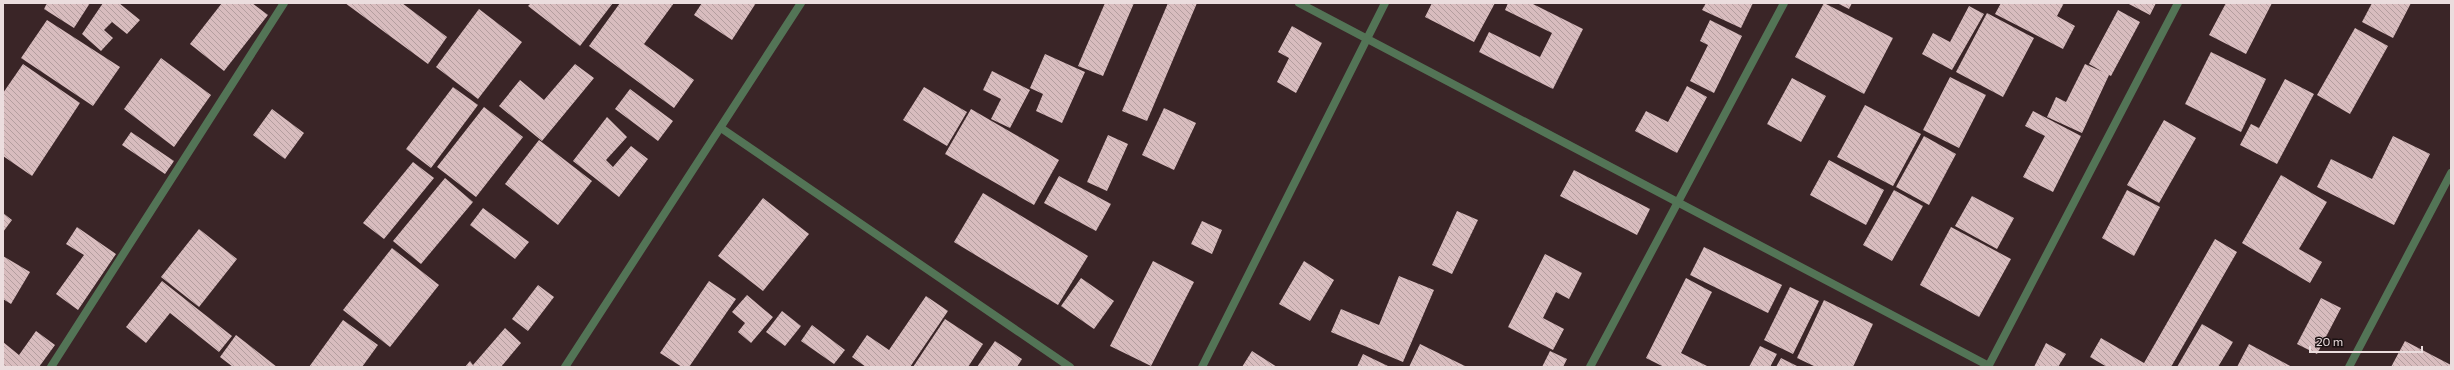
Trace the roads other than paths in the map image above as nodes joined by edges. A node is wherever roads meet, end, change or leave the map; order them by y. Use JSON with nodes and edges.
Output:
{"nodes":[{"id":1,"x":284,"y":3,"type":"edge"},
{"id":2,"x":802,"y":3,"type":"edge"},
{"id":3,"x":1299,"y":3,"type":"edge"},
{"id":4,"x":1385,"y":3,"type":"edge"},
{"id":5,"x":1784,"y":3,"type":"edge"},
{"id":6,"x":2178,"y":3,"type":"edge"},
{"id":7,"x":1367,"y":39,"type":"junction"},
{"id":8,"x":721,"y":128,"type":"junction"},
{"id":9,"x":2451,"y":173,"type":"edge"},
{"id":10,"x":1679,"y":203,"type":"junction"},
{"id":11,"x":1988,"y":366,"type":"edge"},
{"id":12,"x":51,"y":367,"type":"edge"},
{"id":13,"x":565,"y":367,"type":"edge"},
{"id":14,"x":1070,"y":367,"type":"edge"},
{"id":15,"x":1202,"y":367,"type":"edge"},
{"id":16,"x":1590,"y":367,"type":"edge"},
{"id":17,"x":2349,"y":367,"type":"edge"}],
"edges":[{"from":1,"to":12,"type":"street"},
{"from":2,"to":8,"type":"street"},
{"from":3,"to":7,"type":"street"},
{"from":4,"to":7,"type":"street"},
{"from":5,"to":10,"type":"street"},
{"from":6,"to":11,"type":"street"},
{"from":7,"to":10,"type":"street"},
{"from":7,"to":15,"type":"street"},
{"from":8,"to":13,"type":"street"},
{"from":8,"to":14,"type":"street"},
{"from":9,"to":17,"type":"street"},
{"from":10,"to":11,"type":"street"},
{"from":10,"to":16,"type":"street"}]}
